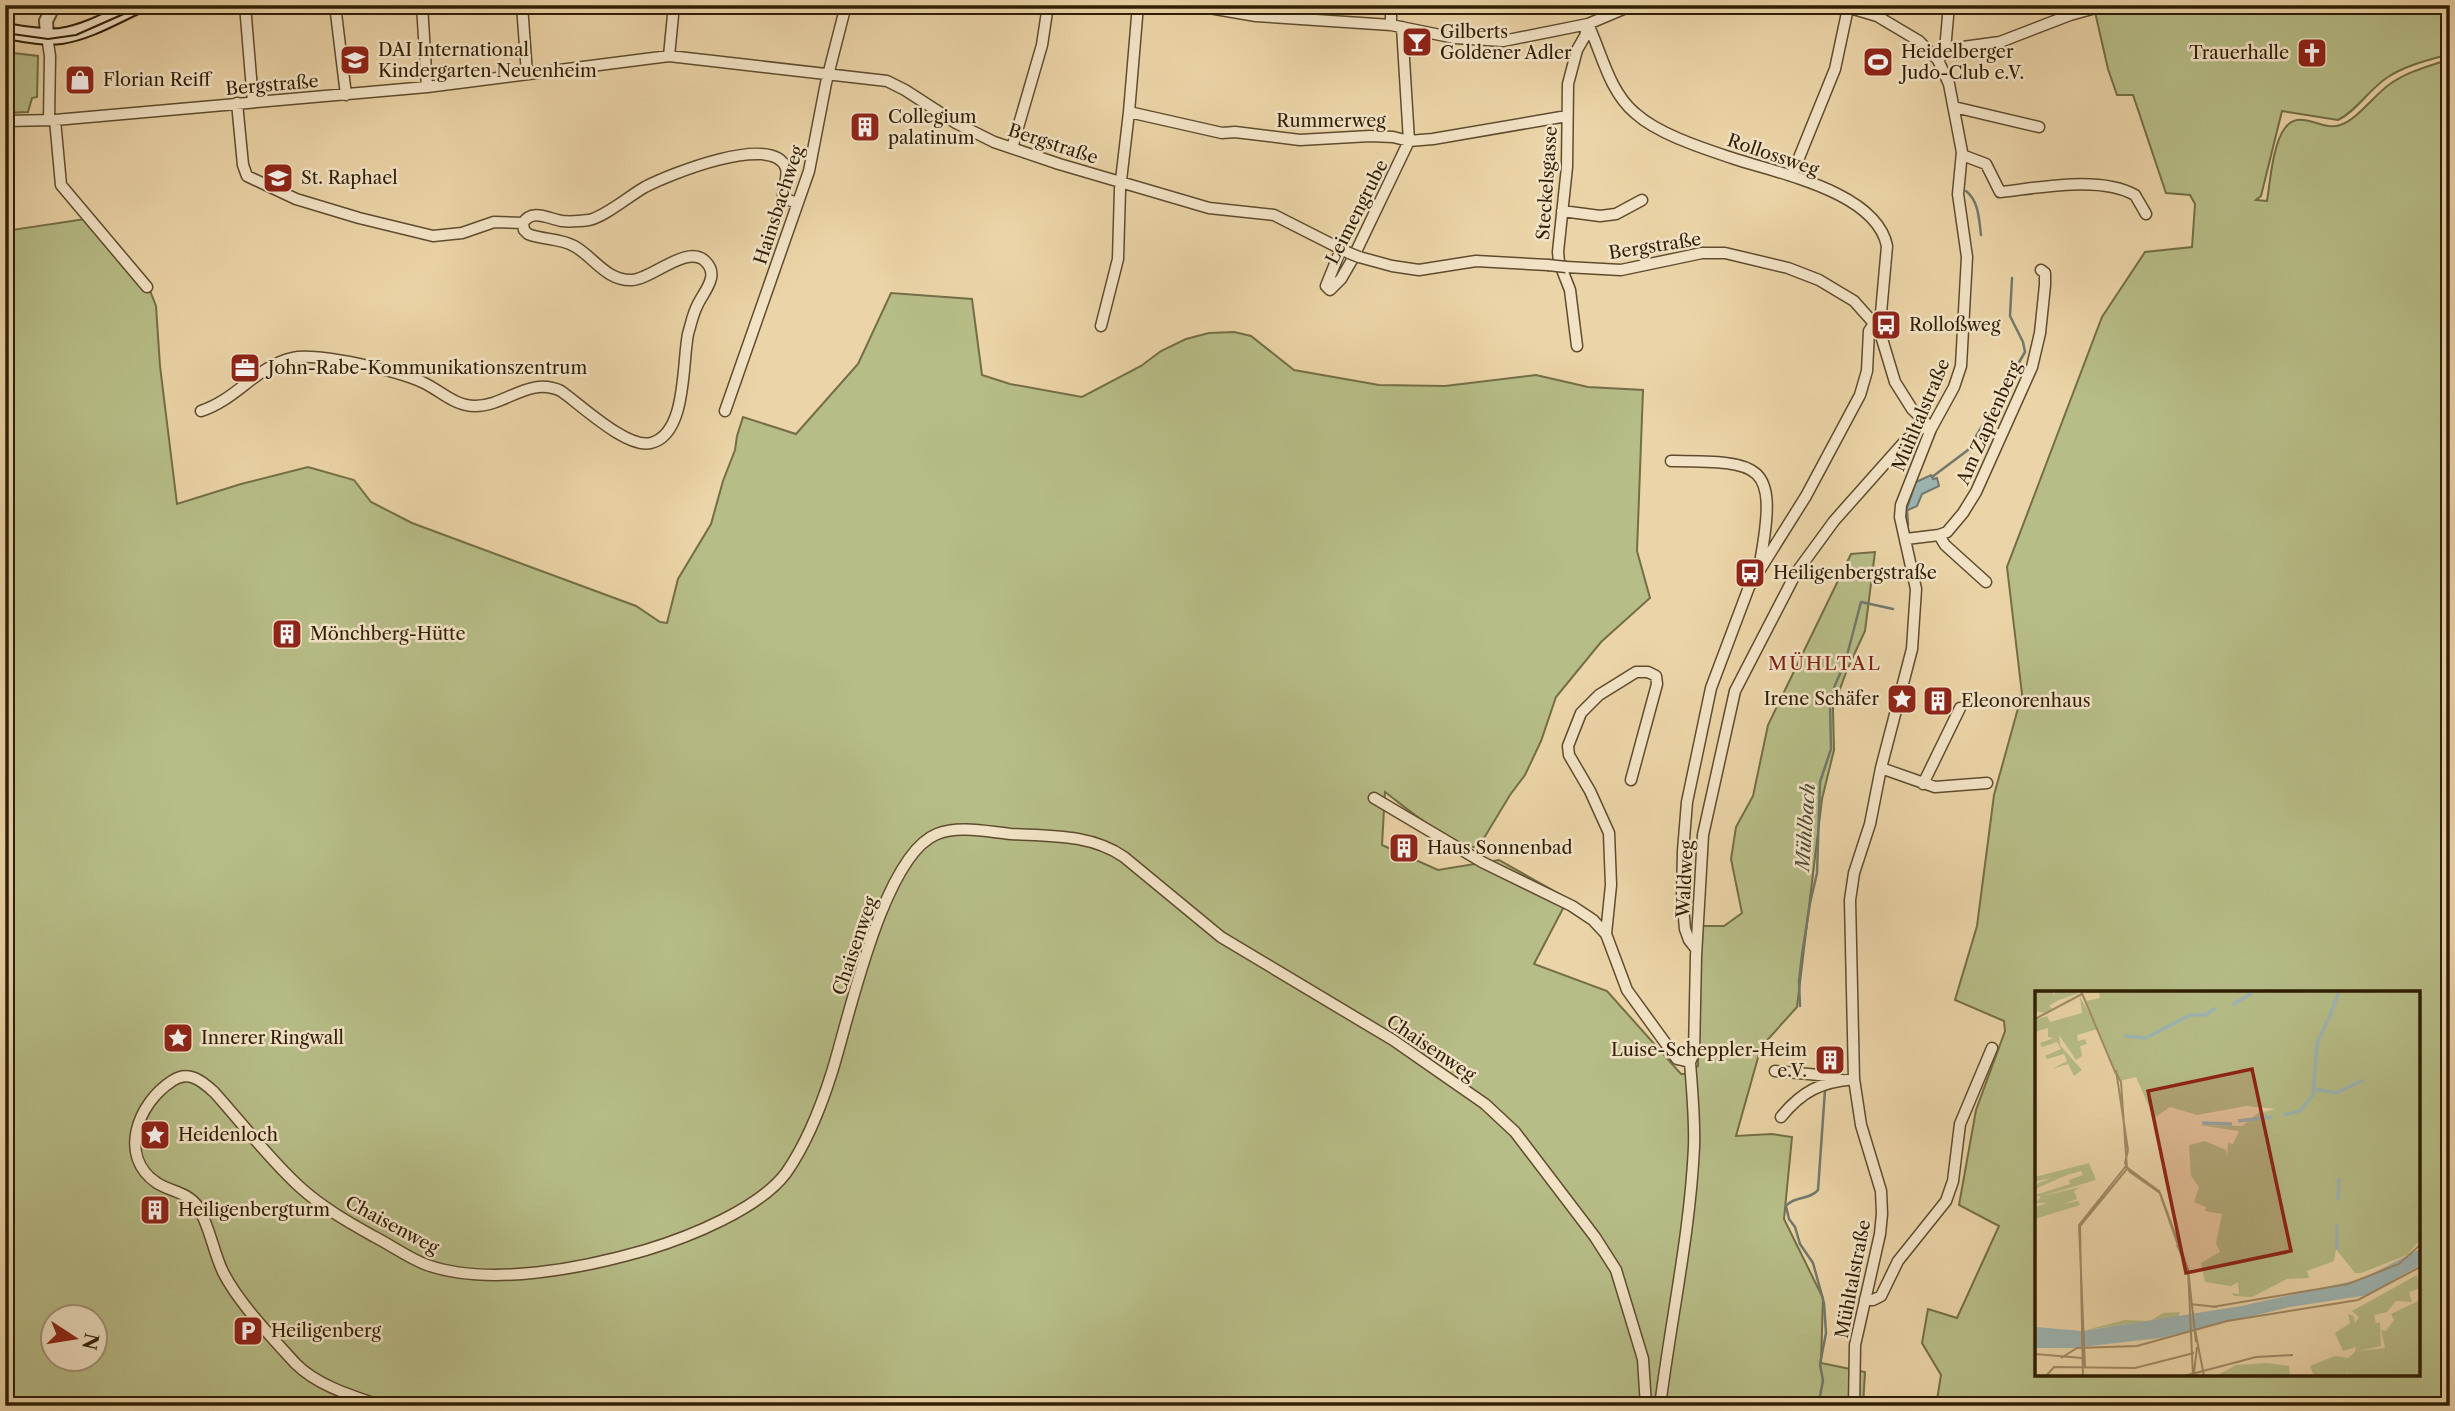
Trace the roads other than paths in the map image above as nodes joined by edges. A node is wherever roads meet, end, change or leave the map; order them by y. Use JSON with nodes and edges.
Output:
{"nodes":[{"id":1,"x":54,"y":5,"type":"edge"},
{"id":2,"x":139,"y":5,"type":"edge"},
{"id":3,"x":245,"y":5,"type":"edge"},
{"id":4,"x":335,"y":5,"type":"edge"},
{"id":5,"x":422,"y":5,"type":"edge"},
{"id":6,"x":522,"y":5,"type":"edge"},
{"id":7,"x":674,"y":5,"type":"edge"},
{"id":8,"x":846,"y":5,"type":"edge"},
{"id":9,"x":1048,"y":5,"type":"edge"},
{"id":10,"x":1138,"y":5,"type":"edge"},
{"id":11,"x":1192,"y":5,"type":"edge"},
{"id":12,"x":1391,"y":5,"type":"edge"},
{"id":13,"x":1633,"y":5,"type":"edge"},
{"id":14,"x":1949,"y":5,"type":"edge"},
{"id":15,"x":2106,"y":5,"type":"edge"},
{"id":16,"x":1844,"y":6,"type":"edge"},
{"id":17,"x":2092,"y":7,"type":"edge"},
{"id":18,"x":1588,"y":24,"type":"junction"},
{"id":19,"x":1391,"y":25,"type":"junction"},
{"id":20,"x":1402,"y":27,"type":"junction"},
{"id":21,"x":5,"y":31,"type":"edge"},
{"id":22,"x":47,"y":36,"type":"junction"},
{"id":23,"x":1945,"y":50,"type":"junction"},
{"id":24,"x":669,"y":56,"type":"junction"},
{"id":25,"x":1938,"y":60,"type":"junction"},
{"id":26,"x":527,"y":74,"type":"junction"},
{"id":27,"x":828,"y":74,"type":"junction"},
{"id":28,"x":426,"y":87,"type":"junction"},
{"id":29,"x":346,"y":95,"type":"junction"},
{"id":30,"x":253,"y":102,"type":"junction"},
{"id":31,"x":237,"y":103,"type":"junction"},
{"id":32,"x":1954,"y":107,"type":"junction"},
{"id":33,"x":1129,"y":112,"type":"junction"},
{"id":34,"x":1567,"y":116,"type":"junction"},
{"id":35,"x":52,"y":120,"type":"junction"},
{"id":36,"x":5,"y":121,"type":"edge"},
{"id":37,"x":2039,"y":127,"type":"dead end"},
{"id":38,"x":1409,"y":141,"type":"junction"},
{"id":39,"x":1013,"y":148,"type":"junction"},
{"id":40,"x":1962,"y":155,"type":"junction"},
{"id":41,"x":1792,"y":175,"type":"junction"},
{"id":42,"x":1121,"y":181,"type":"junction"},
{"id":43,"x":1642,"y":200,"type":"dead end"},
{"id":44,"x":797,"y":203,"type":"junction"},
{"id":45,"x":1562,"y":211,"type":"junction"},
{"id":46,"x":2146,"y":214,"type":"dead end"},
{"id":47,"x":523,"y":223,"type":"junction"},
{"id":48,"x":1350,"y":253,"type":"junction"},
{"id":49,"x":2041,"y":270,"type":"dead end"},
{"id":50,"x":147,"y":287,"type":"dead end"},
{"id":51,"x":1874,"y":324,"type":"junction"},
{"id":52,"x":1101,"y":326,"type":"dead end"},
{"id":53,"x":1577,"y":346,"type":"dead end"},
{"id":54,"x":201,"y":411,"type":"dead end"},
{"id":55,"x":725,"y":411,"type":"dead end"},
{"id":56,"x":1929,"y":426,"type":"junction"},
{"id":57,"x":1908,"y":438,"type":"junction"},
{"id":58,"x":1923,"y":453,"type":"junction"},
{"id":59,"x":1671,"y":461,"type":"dead end"},
{"id":60,"x":1939,"y":535,"type":"junction"},
{"id":61,"x":1906,"y":539,"type":"junction"},
{"id":62,"x":1762,"y":564,"type":"junction"},
{"id":63,"x":1986,"y":582,"type":"dead end"},
{"id":64,"x":1961,"y":708,"type":"dead end"},
{"id":65,"x":1881,"y":768,"type":"junction"},
{"id":66,"x":1631,"y":780,"type":"dead end"},
{"id":67,"x":1987,"y":783,"type":"dead end"},
{"id":68,"x":1923,"y":784,"type":"junction"},
{"id":69,"x":1374,"y":799,"type":"dead end"},
{"id":70,"x":1606,"y":934,"type":"junction"},
{"id":71,"x":1696,"y":949,"type":"junction"},
{"id":72,"x":1992,"y":1048,"type":"dead end"},
{"id":73,"x":1690,"y":1062,"type":"junction"},
{"id":74,"x":1775,"y":1071,"type":"dead end"},
{"id":75,"x":1854,"y":1079,"type":"junction"},
{"id":76,"x":1841,"y":1080,"type":"junction"},
{"id":77,"x":1781,"y":1117,"type":"dead end"},
{"id":78,"x":1865,"y":1298,"type":"junction"},
{"id":79,"x":382,"y":1406,"type":"edge"},
{"id":80,"x":1646,"y":1406,"type":"edge"},
{"id":81,"x":1660,"y":1406,"type":"edge"},
{"id":82,"x":1854,"y":1406,"type":"edge"}],
"edges":[{"from":1,"to":22,"type":"street"},
{"from":2,"to":22,"type":"main road"},
{"from":3,"to":30,"type":"street"},
{"from":4,"to":29,"type":"street"},
{"from":5,"to":28,"type":"street"},
{"from":6,"to":26,"type":"street"},
{"from":7,"to":24,"type":"street"},
{"from":8,"to":27,"type":"street","name":"Hainsbachweg"},
{"from":9,"to":39,"type":"street"},
{"from":10,"to":33,"type":"street"},
{"from":11,"to":19,"type":"street"},
{"from":12,"to":19,"type":"street"},
{"from":13,"to":18,"type":"street"},
{"from":14,"to":23,"type":"street"},
{"from":15,"to":17,"type":"street"},
{"from":16,"to":25,"type":"street","name":"Mühltalstraße"},
{"from":16,"to":41,"type":"street"},
{"from":17,"to":23,"type":"street"},
{"from":18,"to":20,"type":"street"},
{"from":18,"to":34,"type":"street","name":"Steckelsgasse"},
{"from":18,"to":41,"type":"street","name":"Rollossweg"},
{"from":19,"to":20,"type":"street"},
{"from":20,"to":38,"type":"street"},
{"from":21,"to":22,"type":"main road"},
{"from":22,"to":35,"type":"street"},
{"from":23,"to":25,"type":"street"},
{"from":24,"to":26,"type":"street","name":"Bergstraße"},
{"from":24,"to":27,"type":"street","name":"Bergstraße"},
{"from":25,"to":32,"type":"street","name":"Mühltalstraße"},
{"from":26,"to":28,"type":"street","name":"Bergstraße"},
{"from":27,"to":39,"type":"street","name":"Bergstraße"},
{"from":27,"to":44,"type":"street","name":"Hainsbachweg"},
{"from":28,"to":29,"type":"street","name":"Bergstraße"},
{"from":29,"to":30,"type":"street","name":"Bergstraße"},
{"from":30,"to":31,"type":"street","name":"Bergstraße"},
{"from":31,"to":35,"type":"street","name":"Bergstraße"},
{"from":31,"to":47,"type":"street"},
{"from":32,"to":37,"type":"street"},
{"from":32,"to":40,"type":"street","name":"Mühltalstraße"},
{"from":33,"to":38,"type":"street","name":"Rummerweg"},
{"from":33,"to":42,"type":"street"},
{"from":34,"to":38,"type":"street","name":"Rummerweg"},
{"from":34,"to":45,"type":"street","name":"Steckelsgasse"},
{"from":35,"to":36,"type":"street","name":"Bergstraße"},
{"from":35,"to":50,"type":"street"},
{"from":38,"to":48,"type":"street","name":"Leimengrube"},
{"from":39,"to":42,"type":"street","name":"Bergstraße"},
{"from":40,"to":46,"type":"street"},
{"from":40,"to":56,"type":"street","name":"Mühltalstraße"},
{"from":41,"to":51,"type":"street","name":"Rollossweg"},
{"from":42,"to":48,"type":"street","name":"Bergstraße"},
{"from":42,"to":52,"type":"street"},
{"from":43,"to":45,"type":"street"},
{"from":44,"to":47,"type":"street"},
{"from":44,"to":55,"type":"street","name":"Hainsbachweg"},
{"from":45,"to":53,"type":"street","name":"Steckelsgasse"},
{"from":47,"to":54,"type":"street"},
{"from":48,"to":51,"type":"street","name":"Bergstraße","bridge":true},
{"from":49,"to":60,"type":"street","name":"Am Zapfenberg"},
{"from":51,"to":56,"type":"street","name":"Bergstraße"},
{"from":51,"to":62,"type":"street","name":"Rollossweg"},
{"from":56,"to":57,"type":"street","name":"Waldweg"},
{"from":56,"to":58,"type":"street","name":"Mühltalstraße"},
{"from":57,"to":58,"type":"street"},
{"from":57,"to":71,"type":"street","name":"Waldweg"},
{"from":58,"to":61,"type":"street","name":"Mühltalstraße"},
{"from":59,"to":62,"type":"street"},
{"from":60,"to":61,"type":"street"},
{"from":60,"to":63,"type":"street"},
{"from":61,"to":65,"type":"street","name":"Mühltalstraße"},
{"from":62,"to":71,"type":"street"},
{"from":64,"to":68,"type":"street"},
{"from":65,"to":68,"type":"street"},
{"from":65,"to":75,"type":"street","name":"Mühltalstraße"},
{"from":66,"to":70,"type":"street"},
{"from":67,"to":68,"type":"street"},
{"from":69,"to":70,"type":"street"},
{"from":70,"to":73,"type":"street"},
{"from":71,"to":73,"type":"street","name":"Waldweg"},
{"from":72,"to":78,"type":"street"},
{"from":73,"to":81,"type":"street","name":"Waldweg"},
{"from":74,"to":76,"type":"street"},
{"from":75,"to":76,"type":"street"},
{"from":75,"to":78,"type":"street","name":"Mühltalstraße"},
{"from":76,"to":77,"type":"street"},
{"from":78,"to":82,"type":"street","name":"Mühltalstraße"},
{"from":79,"to":80,"type":"street","name":"Chaisenweg"}]}
